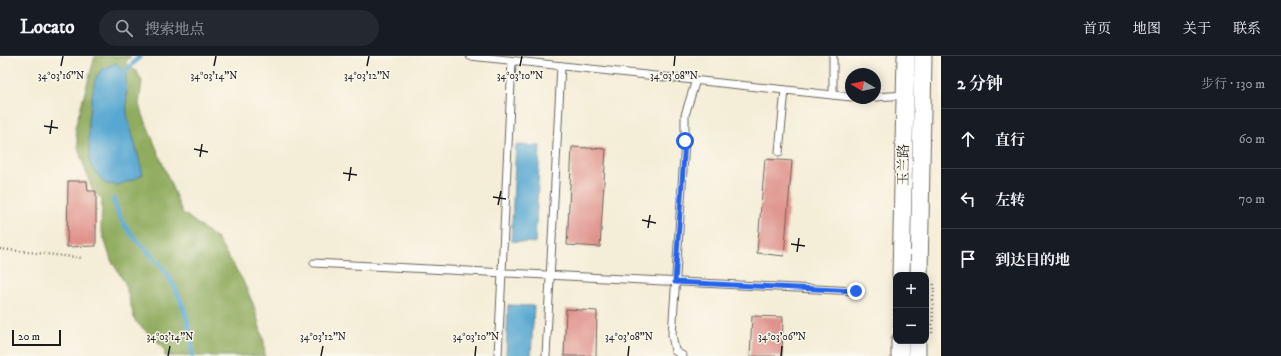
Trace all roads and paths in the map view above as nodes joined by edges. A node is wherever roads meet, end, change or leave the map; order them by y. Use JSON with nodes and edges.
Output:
{"nodes":[{"id":1,"x":470,"y":56,"type":"edge"},
{"id":2,"x":833,"y":56,"type":"edge"},
{"id":3,"x":906,"y":56,"type":"edge"},
{"id":4,"x":923,"y":56,"type":"edge"},
{"id":5,"x":512,"y":60,"type":"junction"},
{"id":6,"x":561,"y":66,"type":"junction"},
{"id":7,"x":696,"y":80,"type":"junction"},
{"id":8,"x":785,"y":90,"type":"junction"},
{"id":9,"x":922,"y":93,"type":"junction"},
{"id":10,"x":833,"y":95,"type":"junction"},
{"id":11,"x":905,"y":95,"type":"junction"},
{"id":12,"x":845,"y":96,"type":"edge"},
{"id":13,"x":881,"y":97,"type":"edge"},
{"id":14,"x":779,"y":152,"type":"dead end"},
{"id":15,"x":0,"y":249,"type":"edge"},
{"id":16,"x":83,"y":258,"type":"dead end"},
{"id":17,"x":314,"y":263,"type":"dead end"},
{"id":18,"x":901,"y":272,"type":"edge"},
{"id":19,"x":918,"y":272,"type":"edge"},
{"id":20,"x":502,"y":273,"type":"junction"},
{"id":21,"x":550,"y":275,"type":"junction"},
{"id":22,"x":675,"y":282,"type":"junction"},
{"id":23,"x":856,"y":291,"type":"dead end"},
{"id":24,"x":900,"y":344,"type":"edge"},
{"id":25,"x":917,"y":344,"type":"edge"},
{"id":26,"x":498,"y":356,"type":"edge"},
{"id":27,"x":546,"y":356,"type":"edge"},
{"id":28,"x":683,"y":356,"type":"edge"},
{"id":29,"x":900,"y":356,"type":"edge"},
{"id":30,"x":917,"y":356,"type":"edge"}],
"edges":[{"from":1,"to":5,"type":"lane"},
{"from":2,"to":10,"type":"lane"},
{"from":3,"to":11,"type":"street","name":"玉兰路"},
{"from":4,"to":9,"type":"street","name":"玉兰路"},
{"from":5,"to":6,"type":"lane"},
{"from":5,"to":20,"type":"lane"},
{"from":6,"to":7,"type":"lane"},
{"from":6,"to":21,"type":"lane"},
{"from":7,"to":8,"type":"lane"},
{"from":7,"to":22,"type":"lane"},
{"from":8,"to":10,"type":"lane"},
{"from":8,"to":14,"type":"lane"},
{"from":9,"to":11,"type":"lane"},
{"from":9,"to":19,"type":"street","name":"玉兰路"},
{"from":10,"to":12,"type":"lane"},
{"from":11,"to":13,"type":"lane"},
{"from":11,"to":18,"type":"street","name":"玉兰路"},
{"from":15,"to":16,"type":"path"},
{"from":17,"to":20,"type":"lane"},
{"from":20,"to":21,"type":"lane"},
{"from":20,"to":26,"type":"lane"},
{"from":21,"to":22,"type":"lane"},
{"from":21,"to":27,"type":"lane"},
{"from":22,"to":23,"type":"lane"},
{"from":22,"to":28,"type":"lane"},
{"from":24,"to":29,"type":"street"},
{"from":25,"to":30,"type":"street"}]}
